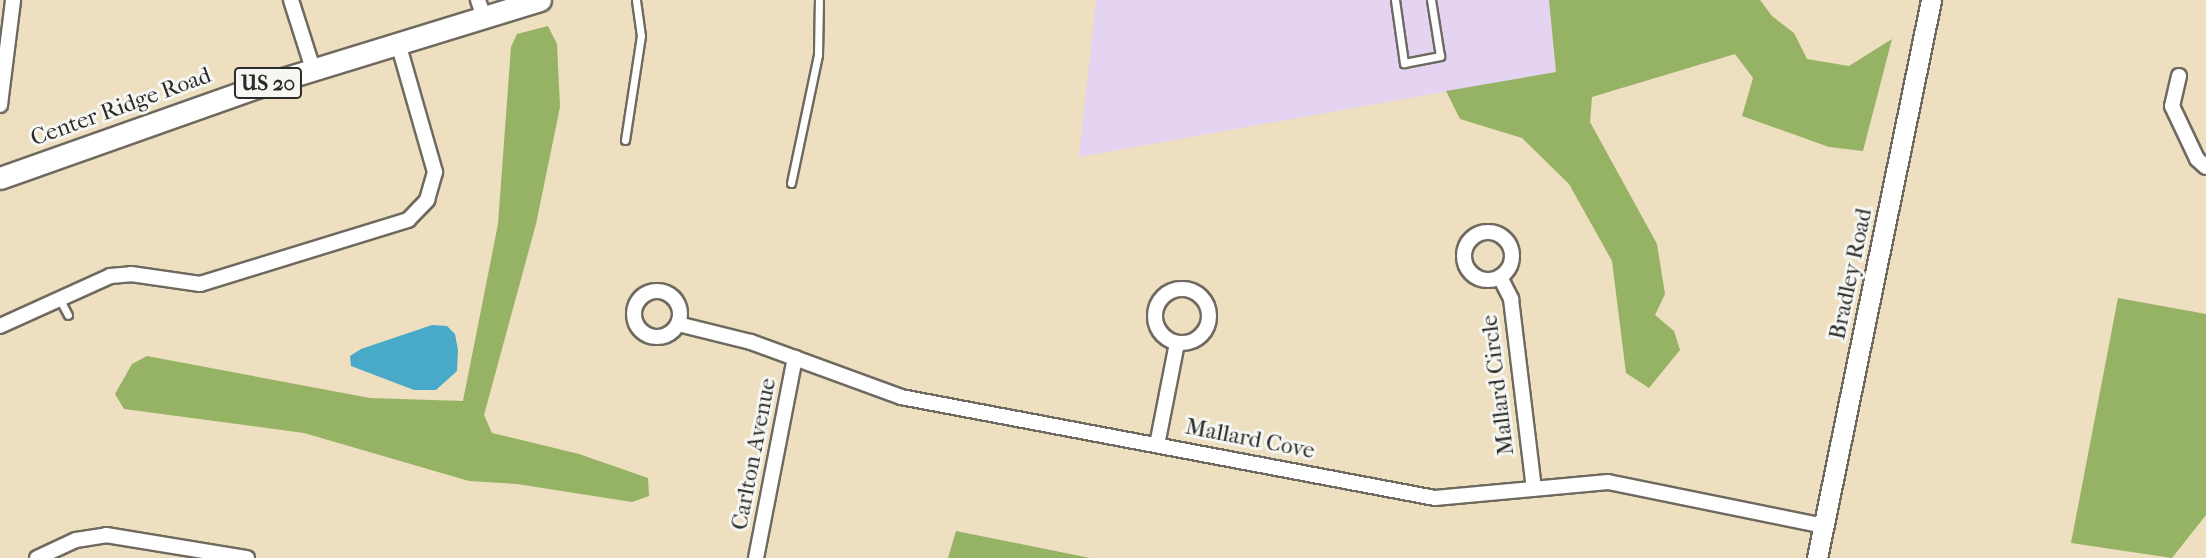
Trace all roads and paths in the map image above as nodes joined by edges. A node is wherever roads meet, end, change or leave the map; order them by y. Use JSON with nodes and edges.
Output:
{"nodes":[{"id":1,"x":13,"y":0,"type":"edge"},
{"id":2,"x":291,"y":0,"type":"edge"},
{"id":3,"x":540,"y":0,"type":"edge"},
{"id":4,"x":636,"y":0,"type":"edge"},
{"id":5,"x":819,"y":0,"type":"edge"},
{"id":6,"x":1395,"y":0,"type":"edge"},
{"id":7,"x":1432,"y":0,"type":"edge"},
{"id":8,"x":1931,"y":0,"type":"edge"},
{"id":9,"x":481,"y":9,"type":"edge"},
{"id":10,"x":398,"y":43,"type":"junction"},
{"id":11,"x":313,"y":69,"type":"junction"},
{"id":12,"x":2179,"y":76,"type":"dead end"},
{"id":13,"x":0,"y":105,"type":"edge"},
{"id":14,"x":625,"y":140,"type":"dead end"},
{"id":15,"x":2206,"y":167,"type":"edge"},
{"id":16,"x":0,"y":178,"type":"edge"},
{"id":17,"x":790,"y":183,"type":"dead end"},
{"id":18,"x":1500,"y":277,"type":"dead end"},
{"id":19,"x":59,"y":298,"type":"junction"},
{"id":20,"x":68,"y":315,"type":"dead end"},
{"id":21,"x":678,"y":324,"type":"dead end"},
{"id":22,"x":0,"y":326,"type":"edge"},
{"id":23,"x":1177,"y":343,"type":"dead end"},
{"id":24,"x":795,"y":358,"type":"junction"},
{"id":25,"x":1157,"y":445,"type":"junction"},
{"id":26,"x":1534,"y":489,"type":"junction"},
{"id":27,"x":1824,"y":526,"type":"junction"},
{"id":28,"x":37,"y":558,"type":"edge"},
{"id":29,"x":247,"y":558,"type":"edge"},
{"id":30,"x":757,"y":558,"type":"edge"},
{"id":31,"x":1817,"y":558,"type":"edge"}],
"edges":[{"from":1,"to":13,"type":"street"},
{"from":2,"to":11,"type":"street"},
{"from":3,"to":9,"type":"main road","name":"Center Ridge Road","number":"US 20"},
{"from":4,"to":14,"type":"lane"},
{"from":5,"to":17,"type":"lane"},
{"from":6,"to":7,"type":"lane"},
{"from":8,"to":27,"type":"street","name":"Bradley Road"},
{"from":9,"to":10,"type":"main road","name":"Center Ridge Road","number":"US 20"},
{"from":10,"to":11,"type":"main road","name":"Center Ridge Road","number":"US 20"},
{"from":10,"to":19,"type":"street"},
{"from":11,"to":16,"type":"main road","name":"Center Ridge Road","number":"US 20"},
{"from":12,"to":15,"type":"street"},
{"from":18,"to":26,"type":"street","name":"Mallard Circle"},
{"from":19,"to":20,"type":"lane"},
{"from":19,"to":22,"type":"street"},
{"from":21,"to":24,"type":"street","name":"Mallard Cove"},
{"from":23,"to":25,"type":"street"},
{"from":24,"to":25,"type":"street","name":"Mallard Cove"},
{"from":24,"to":30,"type":"street","name":"Carlton Avenue"},
{"from":25,"to":26,"type":"street","name":"Mallard Cove"},
{"from":26,"to":27,"type":"street","name":"Mallard Cove"},
{"from":27,"to":31,"type":"street","name":"Bradley Road"},
{"from":28,"to":29,"type":"street"}]}
